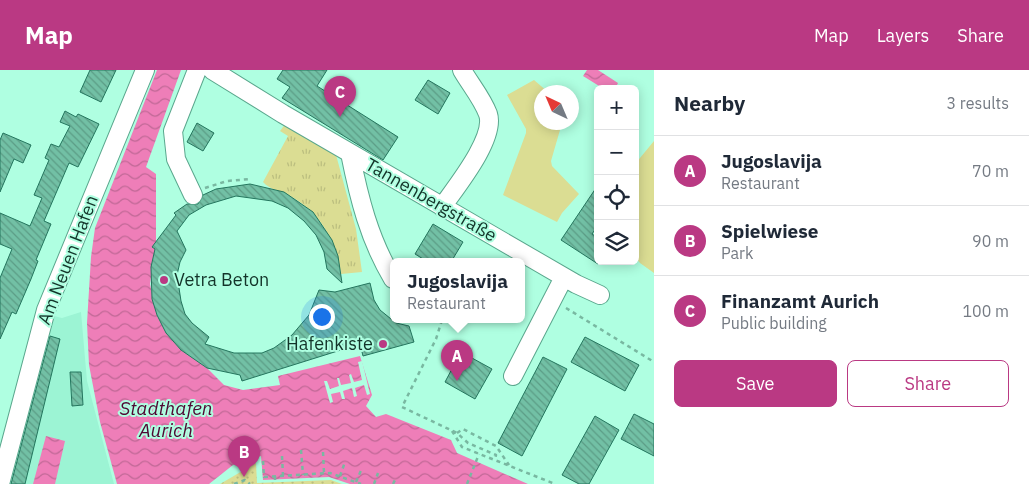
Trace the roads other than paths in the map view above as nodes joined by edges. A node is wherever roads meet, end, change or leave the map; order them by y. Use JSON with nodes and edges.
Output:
{"nodes":[{"id":1,"x":145,"y":70,"type":"edge"},
{"id":2,"x":196,"y":70,"type":"edge"},
{"id":3,"x":212,"y":70,"type":"edge"},
{"id":4,"x":462,"y":70,"type":"edge"},
{"id":5,"x":350,"y":153,"type":"junction"},
{"id":6,"x":193,"y":195,"type":"road end"},
{"id":7,"x":442,"y":207,"type":"junction"},
{"id":8,"x":390,"y":273,"type":"edge"},
{"id":9,"x":564,"y":277,"type":"junction"},
{"id":10,"x":600,"y":295,"type":"dead end"},
{"id":11,"x":513,"y":376,"type":"dead end"},
{"id":12,"x":0,"y":484,"type":"edge"}],
"edges":[{"from":1,"to":12,"type":"street","name":"Am Neuen Hafen"},
{"from":2,"to":6,"type":"street"},
{"from":3,"to":5,"type":"street","name":"Tannenbergstraße"},
{"from":4,"to":7,"type":"street"},
{"from":5,"to":7,"type":"street","name":"Tannenbergstraße"},
{"from":5,"to":8,"type":"street","name":"Tannenbergstraße"},
{"from":7,"to":9,"type":"street","name":"Tannenbergstraße"},
{"from":9,"to":10,"type":"street","name":"Tannenbergstraße"},
{"from":9,"to":11,"type":"street"}]}
